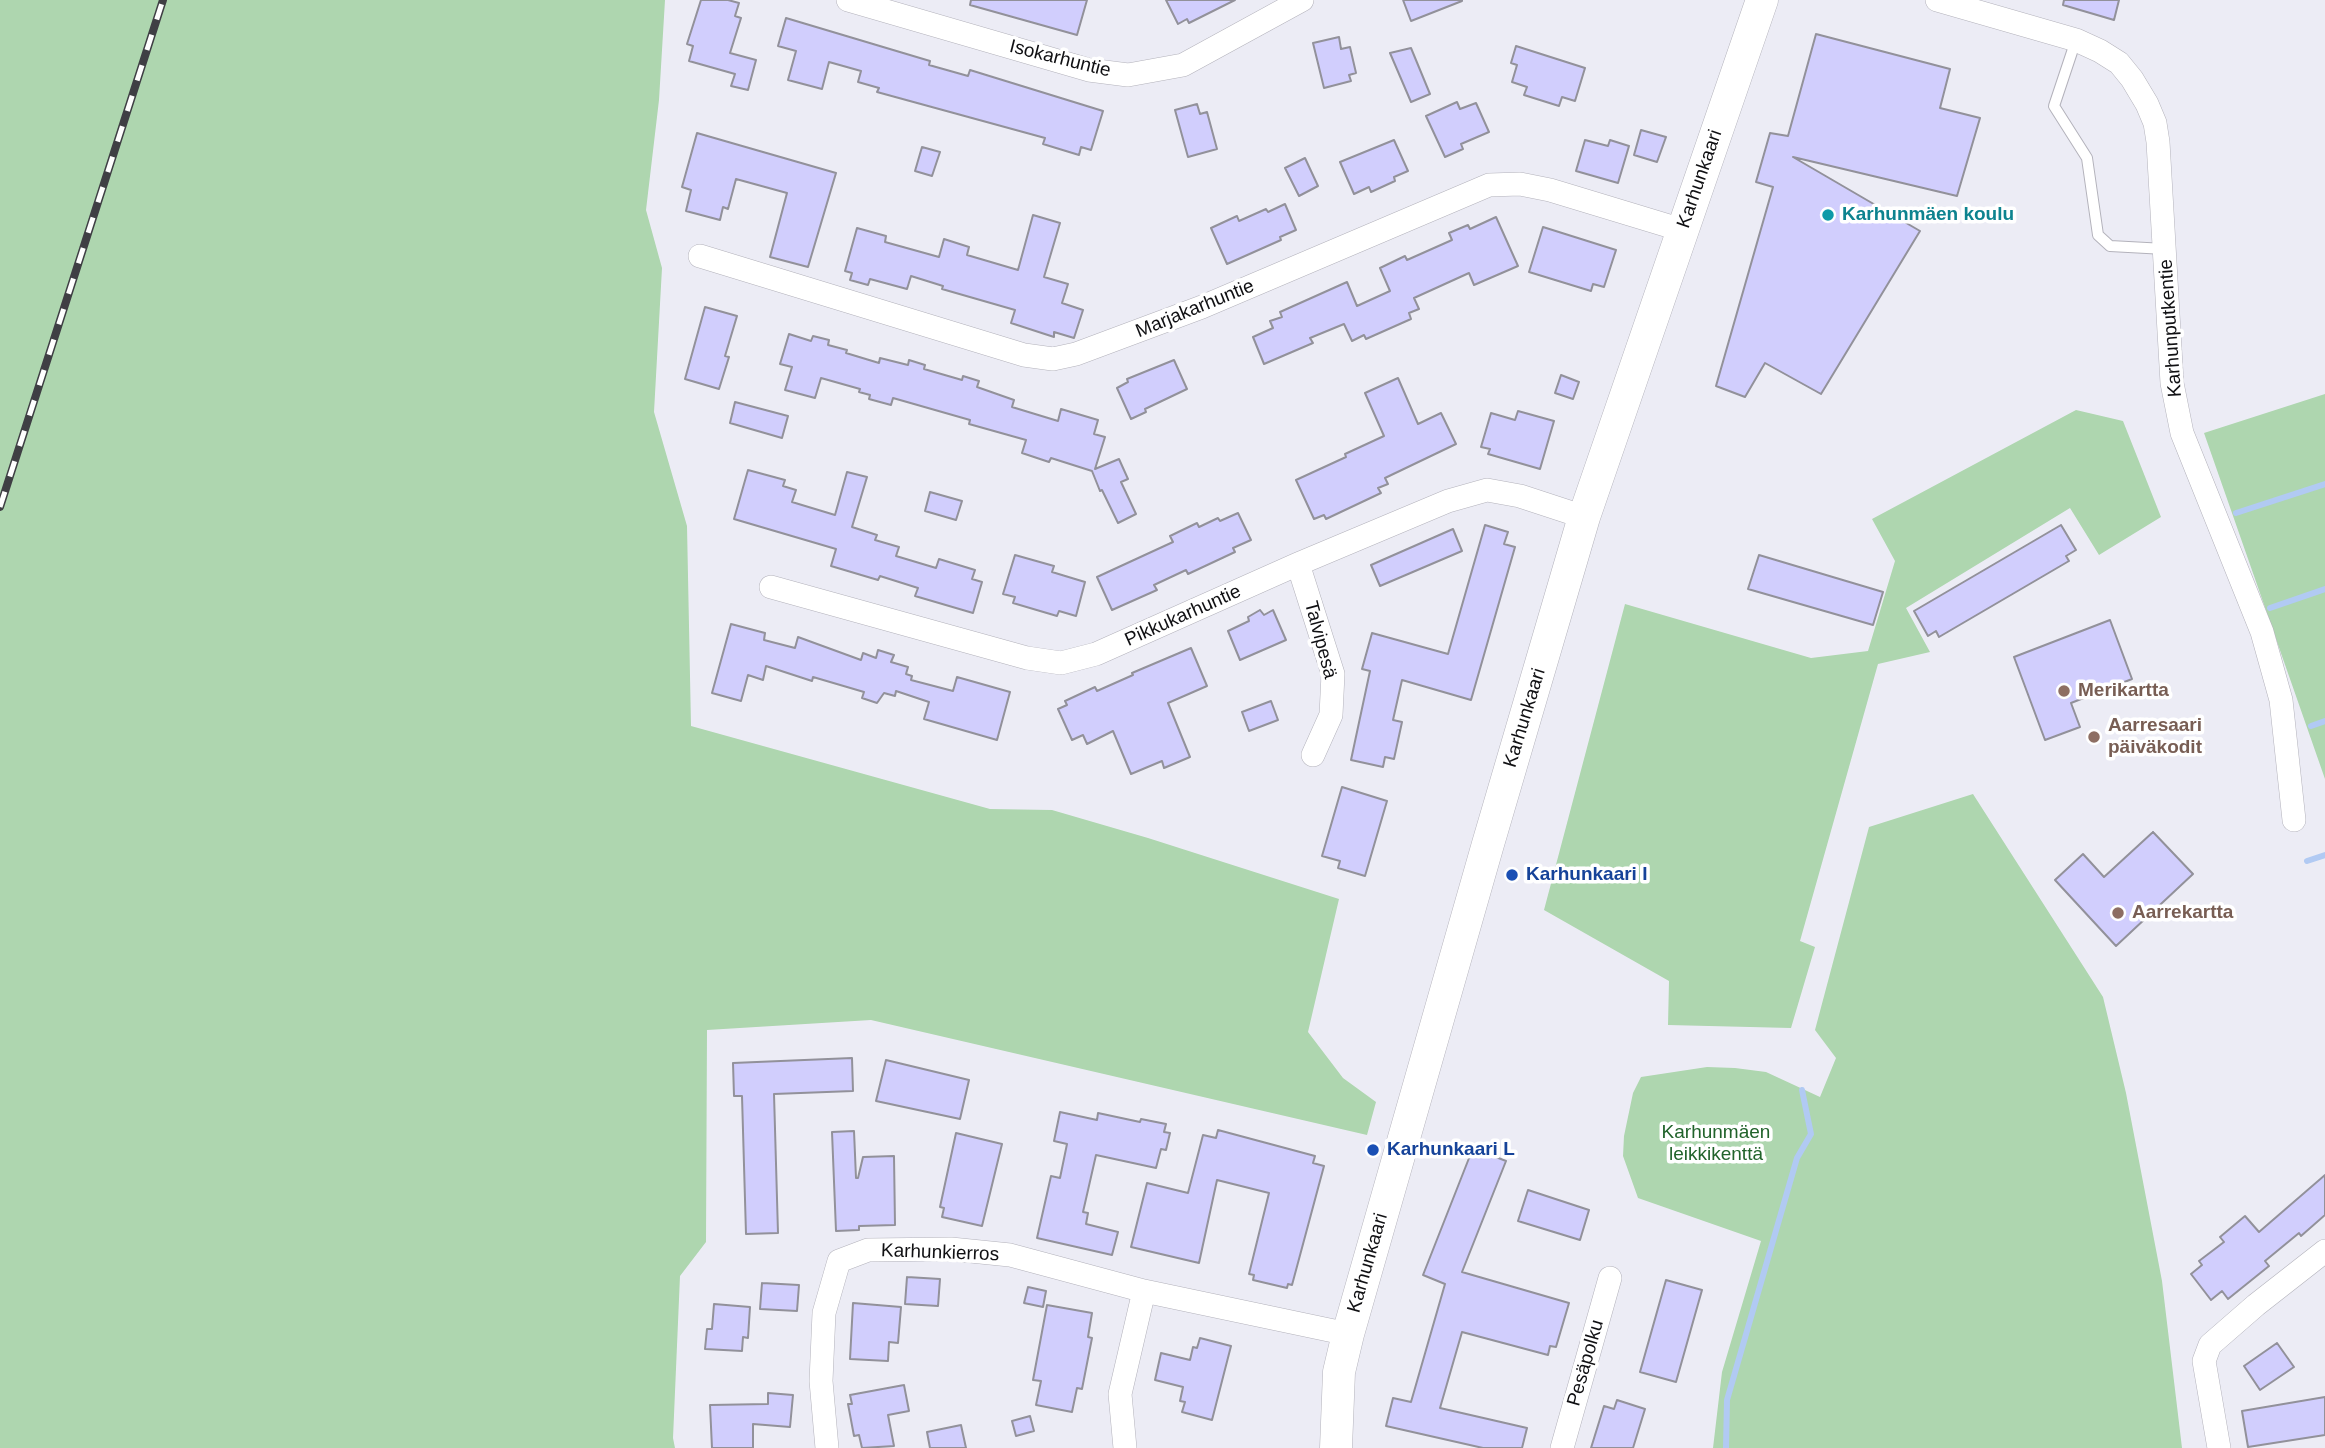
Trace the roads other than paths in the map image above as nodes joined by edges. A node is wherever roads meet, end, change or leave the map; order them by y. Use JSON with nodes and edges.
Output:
{"nodes":[{"id":1,"x":848,"y":0,"type":"edge"},
{"id":2,"x":1302,"y":0,"type":"edge"},
{"id":3,"x":1762,"y":0,"type":"edge"},
{"id":4,"x":1937,"y":0,"type":"edge"},
{"id":5,"x":2076,"y":40,"type":"junction"},
{"id":6,"x":1682,"y":230,"type":"junction"},
{"id":7,"x":2165,"y":249,"type":"junction"},
{"id":8,"x":700,"y":256,"type":"dead end"},
{"id":9,"x":1584,"y":517,"type":"junction"},
{"id":10,"x":1298,"y":564,"type":"junction"},
{"id":11,"x":771,"y":587,"type":"dead end"},
{"id":12,"x":1313,"y":755,"type":"dead end"},
{"id":13,"x":2294,"y":820,"type":"dead end"},
{"id":14,"x":2325,"y":1251,"type":"edge"},
{"id":15,"x":1610,"y":1278,"type":"dead end"},
{"id":16,"x":1144,"y":1291,"type":"junction"},
{"id":17,"x":1348,"y":1334,"type":"junction"},
{"id":18,"x":827,"y":1448,"type":"edge"},
{"id":19,"x":1125,"y":1448,"type":"edge"},
{"id":20,"x":1336,"y":1448,"type":"edge"},
{"id":21,"x":1562,"y":1448,"type":"edge"},
{"id":22,"x":2220,"y":1448,"type":"edge"}],
"edges":[{"from":1,"to":2,"type":"street","name":"Isokarhuntie"},
{"from":3,"to":6,"type":"street","name":"Karhunkaari"},
{"from":4,"to":5,"type":"street","name":"Karhunputkentie"},
{"from":5,"to":7,"type":"street","name":"Karhunputkentie"},
{"from":5,"to":7,"type":"lane"},
{"from":6,"to":8,"type":"street","name":"Marjakarhuntie"},
{"from":6,"to":9,"type":"street","name":"Karhunkaari"},
{"from":7,"to":13,"type":"street","name":"Karhunputkentie"},
{"from":9,"to":10,"type":"street","name":"Pikkukarhuntie"},
{"from":9,"to":17,"type":"street","name":"Karhunkaari"},
{"from":10,"to":11,"type":"street","name":"Pikkukarhuntie"},
{"from":10,"to":12,"type":"street","name":"Talvipesä"},
{"from":14,"to":22,"type":"street"},
{"from":15,"to":21,"type":"street","name":"Pesäpolku"},
{"from":16,"to":17,"type":"street","name":"Karhunkierros"},
{"from":16,"to":18,"type":"street","name":"Karhunkierros"},
{"from":16,"to":19,"type":"street"},
{"from":17,"to":20,"type":"street","name":"Karhunkaari"}]}
